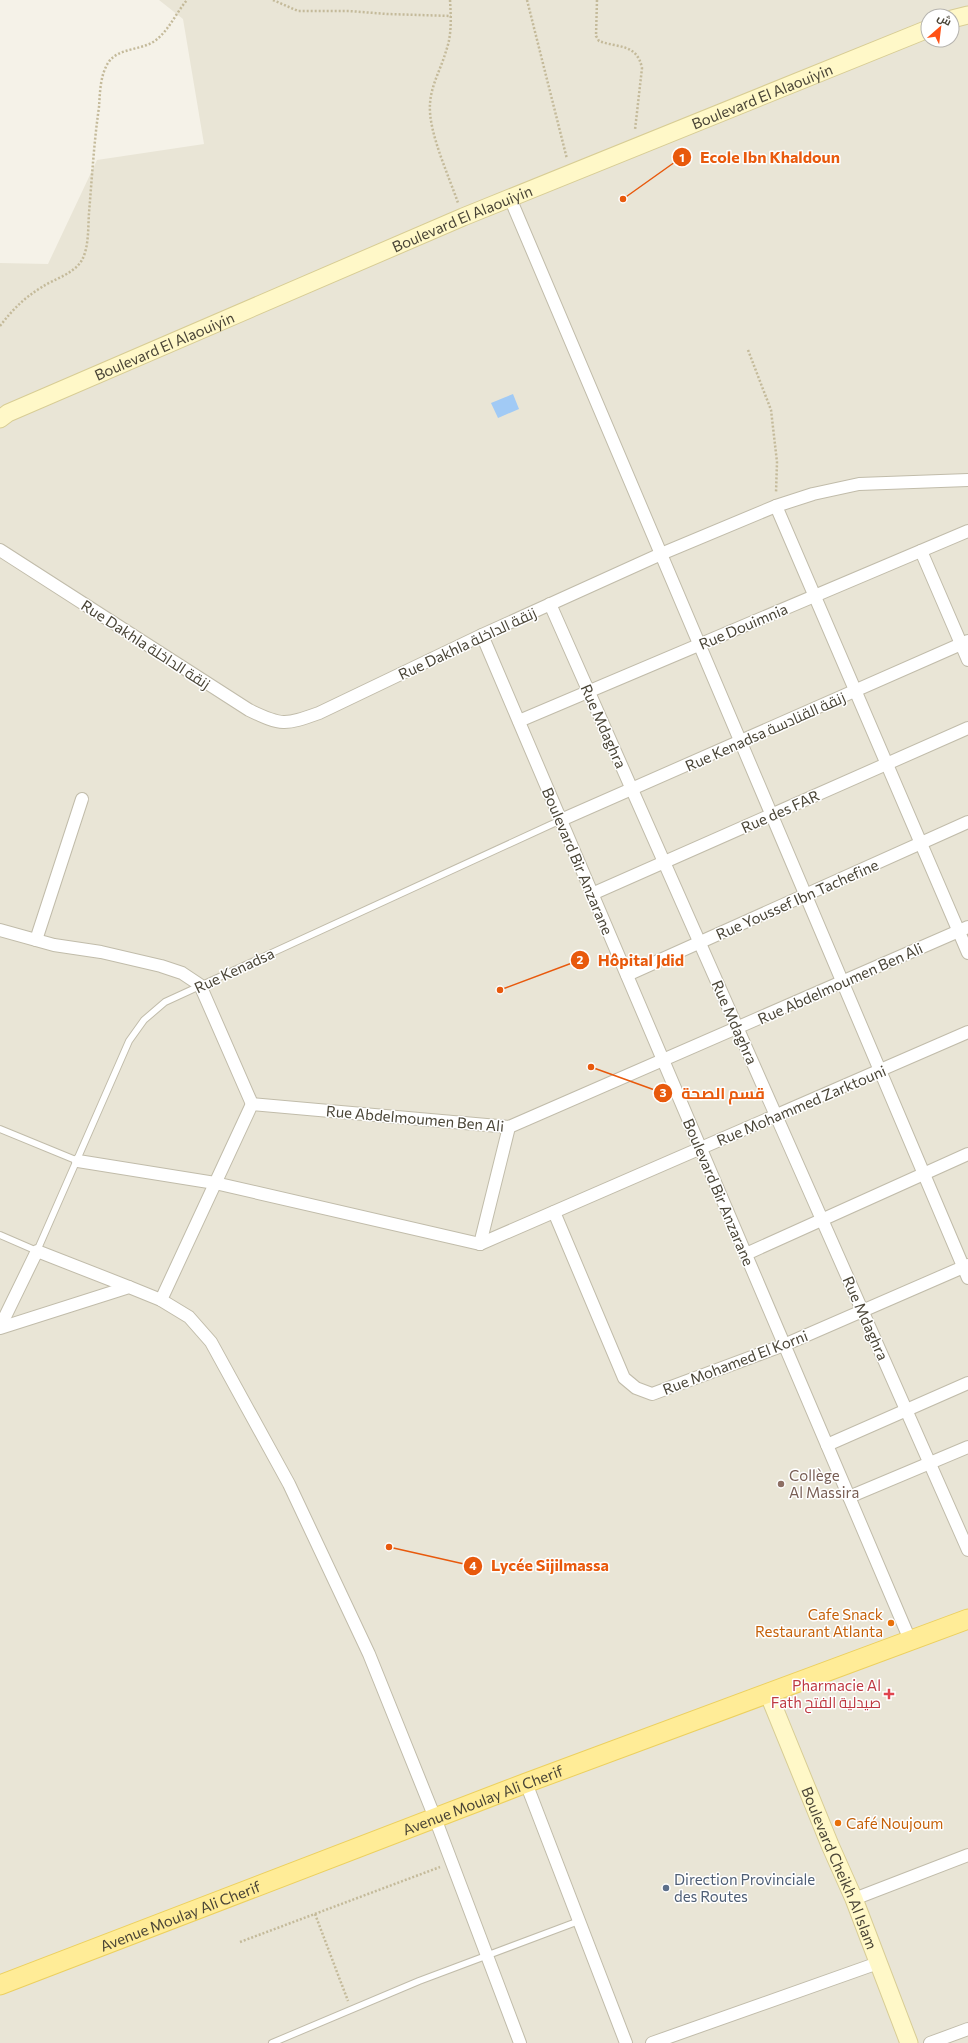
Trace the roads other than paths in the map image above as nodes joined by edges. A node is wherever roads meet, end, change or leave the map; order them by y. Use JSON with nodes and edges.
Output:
{"nodes":[{"id":1,"x":920,"y":32,"type":"edge"},
{"id":2,"x":510,"y":198,"type":"junction"},
{"id":3,"x":0,"y":419,"type":"edge"},
{"id":4,"x":968,"y":480,"type":"edge"},
{"id":5,"x":776,"y":506,"type":"junction"},
{"id":6,"x":968,"y":531,"type":"edge"},
{"id":7,"x":0,"y":550,"type":"edge"},
{"id":8,"x":921,"y":551,"type":"junction"},
{"id":9,"x":661,"y":554,"type":"junction"},
{"id":10,"x":814,"y":596,"type":"junction"},
{"id":11,"x":550,"y":604,"type":"junction"},
{"id":12,"x":482,"y":634,"type":"junction"},
{"id":13,"x":964,"y":642,"type":"edge"},
{"id":14,"x":699,"y":645,"type":"junction"},
{"id":15,"x":968,"y":660,"type":"edge"},
{"id":16,"x":589,"y":691,"type":"junction"},
{"id":17,"x":855,"y":691,"type":"junction"},
{"id":18,"x":519,"y":721,"type":"junction"},
{"id":19,"x":968,"y":728,"type":"edge"},
{"id":20,"x":740,"y":741,"type":"junction"},
{"id":21,"x":887,"y":764,"type":"junction"},
{"id":22,"x":632,"y":789,"type":"junction"},
{"id":23,"x":82,"y":798,"type":"dead end"},
{"id":24,"x":771,"y":815,"type":"junction"},
{"id":25,"x":561,"y":820,"type":"junction"},
{"id":26,"x":968,"y":822,"type":"edge"},
{"id":27,"x":920,"y":843,"type":"junction"},
{"id":28,"x":664,"y":862,"type":"junction"},
{"id":29,"x":592,"y":894,"type":"junction"},
{"id":30,"x":806,"y":895,"type":"junction"},
{"id":31,"x":963,"y":929,"type":"edge"},
{"id":32,"x":0,"y":930,"type":"edge"},
{"id":33,"x":13,"y":934,"type":"junction"},
{"id":34,"x":36,"y":940,"type":"junction"},
{"id":35,"x":0,"y":941,"type":"edge"},
{"id":36,"x":700,"y":943,"type":"junction"},
{"id":37,"x":968,"y":954,"type":"edge"},
{"id":38,"x":627,"y":975,"type":"junction"},
{"id":39,"x":843,"y":982,"type":"junction"},
{"id":40,"x":200,"y":985,"type":"junction"},
{"id":41,"x":738,"y":1028,"type":"junction"},
{"id":42,"x":968,"y":1032,"type":"edge"},
{"id":43,"x":664,"y":1061,"type":"junction"},
{"id":44,"x":880,"y":1070,"type":"junction"},
{"id":45,"x":252,"y":1104,"type":"junction"},
{"id":46,"x":776,"y":1116,"type":"junction"},
{"id":47,"x":509,"y":1127,"type":"junction"},
{"id":48,"x":0,"y":1129,"type":"edge"},
{"id":49,"x":701,"y":1148,"type":"junction"},
{"id":50,"x":968,"y":1154,"type":"edge"},
{"id":51,"x":78,"y":1161,"type":"junction"},
{"id":52,"x":924,"y":1174,"type":"junction"},
{"id":53,"x":215,"y":1183,"type":"junction"},
{"id":54,"x":554,"y":1212,"type":"junction"},
{"id":55,"x":822,"y":1220,"type":"junction"},
{"id":56,"x":0,"y":1235,"type":"edge"},
{"id":57,"x":480,"y":1244,"type":"junction"},
{"id":58,"x":37,"y":1251,"type":"junction"},
{"id":59,"x":746,"y":1254,"type":"junction"},
{"id":60,"x":966,"y":1270,"type":"edge"},
{"id":61,"x":129,"y":1287,"type":"junction"},
{"id":62,"x":161,"y":1300,"type":"junction"},
{"id":63,"x":862,"y":1311,"type":"junction"},
{"id":64,"x":0,"y":1328,"type":"edge"},
{"id":65,"x":784,"y":1345,"type":"junction"},
{"id":66,"x":968,"y":1383,"type":"edge"},
{"id":67,"x":906,"y":1410,"type":"junction"},
{"id":68,"x":827,"y":1445,"type":"junction"},
{"id":69,"x":968,"y":1447,"type":"edge"},
{"id":70,"x":930,"y":1463,"type":"junction"},
{"id":71,"x":849,"y":1497,"type":"junction"},
{"id":72,"x":968,"y":1550,"type":"edge"},
{"id":73,"x":968,"y":1620,"type":"edge"},
{"id":74,"x":910,"y":1640,"type":"junction"},
{"id":75,"x":768,"y":1693,"type":"junction"},
{"id":76,"x":526,"y":1783,"type":"junction"},
{"id":77,"x":435,"y":1818,"type":"junction"},
{"id":78,"x":968,"y":1855,"type":"edge"},
{"id":79,"x":854,"y":1899,"type":"junction"},
{"id":80,"x":579,"y":1921,"type":"junction"},
{"id":81,"x":487,"y":1955,"type":"junction"},
{"id":82,"x":878,"y":1963,"type":"junction"},
{"id":83,"x":0,"y":1985,"type":"edge"},
{"id":84,"x":968,"y":2029,"type":"edge"},
{"id":85,"x":272,"y":2043,"type":"edge"},
{"id":86,"x":520,"y":2043,"type":"edge"},
{"id":87,"x":626,"y":2043,"type":"edge"},
{"id":88,"x":652,"y":2043,"type":"edge"},
{"id":89,"x":909,"y":2043,"type":"edge"},
{"id":90,"x":930,"y":2043,"type":"edge"}],
"edges":[{"from":1,"to":2,"type":"street","name":"Boulevard El Alaouiyin"},
{"from":2,"to":3,"type":"street","name":"Boulevard El Alaouiyin"},
{"from":2,"to":9,"type":"street"},
{"from":4,"to":5,"type":"street","name":"Rue Dakhla زنقة الداخلة"},
{"from":5,"to":9,"type":"street","name":"Rue Dakhla زنقة الداخلة"},
{"from":5,"to":10,"type":"street"},
{"from":6,"to":8,"type":"street","name":"Rue Douimnia"},
{"from":7,"to":12,"type":"street","name":"Rue Dakhla زنقة الداخلة"},
{"from":8,"to":10,"type":"street","name":"Rue Douimnia"},
{"from":8,"to":13,"type":"street"},
{"from":9,"to":11,"type":"street","name":"Rue Dakhla زنقة الداخلة"},
{"from":9,"to":14,"type":"street"},
{"from":10,"to":14,"type":"street","name":"Rue Douimnia"},
{"from":10,"to":17,"type":"street"},
{"from":11,"to":12,"type":"street","name":"Rue Dakhla زنقة الداخلة"},
{"from":11,"to":16,"type":"street","name":"Rue Mdaghra"},
{"from":12,"to":18,"type":"street","name":"Boulevard Bir Anzarane"},
{"from":13,"to":15,"type":"street"},
{"from":13,"to":17,"type":"street","name":"Rue Kenadsa زنقة القنادسة"},
{"from":14,"to":16,"type":"street","name":"Rue Douimnia"},
{"from":14,"to":20,"type":"street"},
{"from":16,"to":18,"type":"street","name":"Rue Douimnia"},
{"from":16,"to":22,"type":"street","name":"Rue Mdaghra"},
{"from":17,"to":20,"type":"street","name":"Rue Kenadsa زنقة القنادسة"},
{"from":17,"to":21,"type":"street"},
{"from":18,"to":25,"type":"street","name":"Boulevard Bir Anzarane"},
{"from":19,"to":21,"type":"street","name":"Rue des FAR"},
{"from":20,"to":22,"type":"street","name":"Rue Kenadsa زنقة القنادسة"},
{"from":20,"to":24,"type":"street"},
{"from":21,"to":24,"type":"street","name":"Rue des FAR"},
{"from":21,"to":27,"type":"street"},
{"from":22,"to":25,"type":"street","name":"Rue Kenadsa زنقة القنادسة"},
{"from":22,"to":28,"type":"street","name":"Rue Mdaghra"},
{"from":23,"to":34,"type":"street"},
{"from":24,"to":28,"type":"street","name":"Rue des FAR"},
{"from":24,"to":30,"type":"street"},
{"from":25,"to":29,"type":"street","name":"Boulevard Bir Anzarane"},
{"from":25,"to":40,"type":"lane","name":"Rue Kenadsa"},
{"from":26,"to":27,"type":"street","name":"Rue Youssef Ibn Tachefine"},
{"from":27,"to":30,"type":"street","name":"Rue Youssef Ibn Tachefine"},
{"from":27,"to":31,"type":"street"},
{"from":28,"to":29,"type":"street","name":"Rue des FAR"},
{"from":28,"to":36,"type":"street","name":"Rue Mdaghra"},
{"from":29,"to":38,"type":"street","name":"Boulevard Bir Anzarane"},
{"from":30,"to":36,"type":"street","name":"Rue Youssef Ibn Tachefine"},
{"from":30,"to":39,"type":"street"},
{"from":31,"to":37,"type":"street"},
{"from":31,"to":39,"type":"street","name":"Rue Abdelmoumen Ben Ali"},
{"from":32,"to":33,"type":"street"},
{"from":33,"to":34,"type":"street"},
{"from":33,"to":35,"type":"street"},
{"from":34,"to":40,"type":"street"},
{"from":36,"to":38,"type":"street","name":"Rue Youssef Ibn Tachefine"},
{"from":36,"to":41,"type":"street","name":"Rue Mdaghra"},
{"from":38,"to":43,"type":"street","name":"Boulevard Bir Anzarane"},
{"from":39,"to":41,"type":"street","name":"Rue Abdelmoumen Ben Ali"},
{"from":39,"to":44,"type":"street"},
{"from":40,"to":45,"type":"street"},
{"from":40,"to":51,"type":"lane","name":"Rue Kenadsa"},
{"from":41,"to":43,"type":"street","name":"Rue Abdelmoumen Ben Ali"},
{"from":41,"to":46,"type":"street","name":"Rue Mdaghra"},
{"from":42,"to":44,"type":"street","name":"Rue Mohammed Zarktouni"},
{"from":43,"to":47,"type":"street","name":"Rue Abdelmoumen Ben Ali"},
{"from":43,"to":49,"type":"street","name":"Boulevard Bir Anzarane"},
{"from":44,"to":46,"type":"street","name":"Rue Mohammed Zarktouni"},
{"from":44,"to":52,"type":"street"},
{"from":45,"to":47,"type":"street","name":"Rue Abdelmoumen Ben Ali"},
{"from":45,"to":53,"type":"street"},
{"from":46,"to":49,"type":"street","name":"Rue Mohammed Zarktouni"},
{"from":46,"to":55,"type":"street","name":"Rue Mdaghra"},
{"from":47,"to":57,"type":"street"},
{"from":48,"to":51,"type":"lane"},
{"from":49,"to":54,"type":"street","name":"Rue Mohammed Zarktouni"},
{"from":49,"to":59,"type":"street","name":"Boulevard Bir Anzarane"},
{"from":50,"to":52,"type":"street"},
{"from":51,"to":53,"type":"street"},
{"from":51,"to":58,"type":"lane","name":"Rue Kenadsa"},
{"from":52,"to":55,"type":"street"},
{"from":52,"to":60,"type":"street"},
{"from":53,"to":57,"type":"street"},
{"from":53,"to":62,"type":"street"},
{"from":54,"to":57,"type":"street","name":"Rue Mohammed Zarktouni"},
{"from":54,"to":65,"type":"street","name":"Rue Mohamed El Korni"},
{"from":55,"to":59,"type":"street"},
{"from":55,"to":63,"type":"street","name":"Rue Mdaghra"},
{"from":56,"to":58,"type":"lane"},
{"from":58,"to":61,"type":"street"},
{"from":58,"to":64,"type":"street"},
{"from":59,"to":65,"type":"street","name":"Boulevard Bir Anzarane"},
{"from":60,"to":63,"type":"street","name":"Rue Mohamed El Korni"},
{"from":61,"to":62,"type":"street"},
{"from":61,"to":64,"type":"street"},
{"from":62,"to":77,"type":"street"},
{"from":63,"to":65,"type":"street","name":"Rue Mohamed El Korni"},
{"from":63,"to":67,"type":"street","name":"Rue Mdaghra"},
{"from":65,"to":68,"type":"street","name":"Boulevard Bir Anzarane"},
{"from":66,"to":67,"type":"street"},
{"from":67,"to":68,"type":"street"},
{"from":67,"to":70,"type":"street","name":"Rue Mdaghra"},
{"from":68,"to":71,"type":"street","name":"Boulevard Bir Anzarane"},
{"from":69,"to":70,"type":"street"},
{"from":70,"to":71,"type":"street"},
{"from":70,"to":72,"type":"street","name":"Rue Mdaghra"},
{"from":71,"to":74,"type":"street","name":"Boulevard Bir Anzarane"},
{"from":73,"to":74,"type":"main road","name":"Avenue Moulay Ali Cherif"},
{"from":74,"to":75,"type":"main road","name":"Avenue Moulay Ali Cherif"},
{"from":75,"to":76,"type":"main road","name":"Avenue Moulay Ali Cherif"},
{"from":75,"to":79,"type":"street","name":"Boulevard Cheikh Al Islam"},
{"from":76,"to":77,"type":"main road","name":"Avenue Moulay Ali Cherif"},
{"from":76,"to":80,"type":"street"},
{"from":77,"to":81,"type":"street"},
{"from":77,"to":83,"type":"main road","name":"Avenue Moulay Ali Cherif"},
{"from":78,"to":79,"type":"street"},
{"from":79,"to":82,"type":"street","name":"Boulevard Cheikh Al Islam"},
{"from":80,"to":81,"type":"lane"},
{"from":80,"to":87,"type":"street"},
{"from":81,"to":85,"type":"lane"},
{"from":81,"to":86,"type":"street"},
{"from":82,"to":88,"type":"street"},
{"from":82,"to":89,"type":"street","name":"Boulevard Cheikh Al Islam"},
{"from":84,"to":90,"type":"street"}]}
